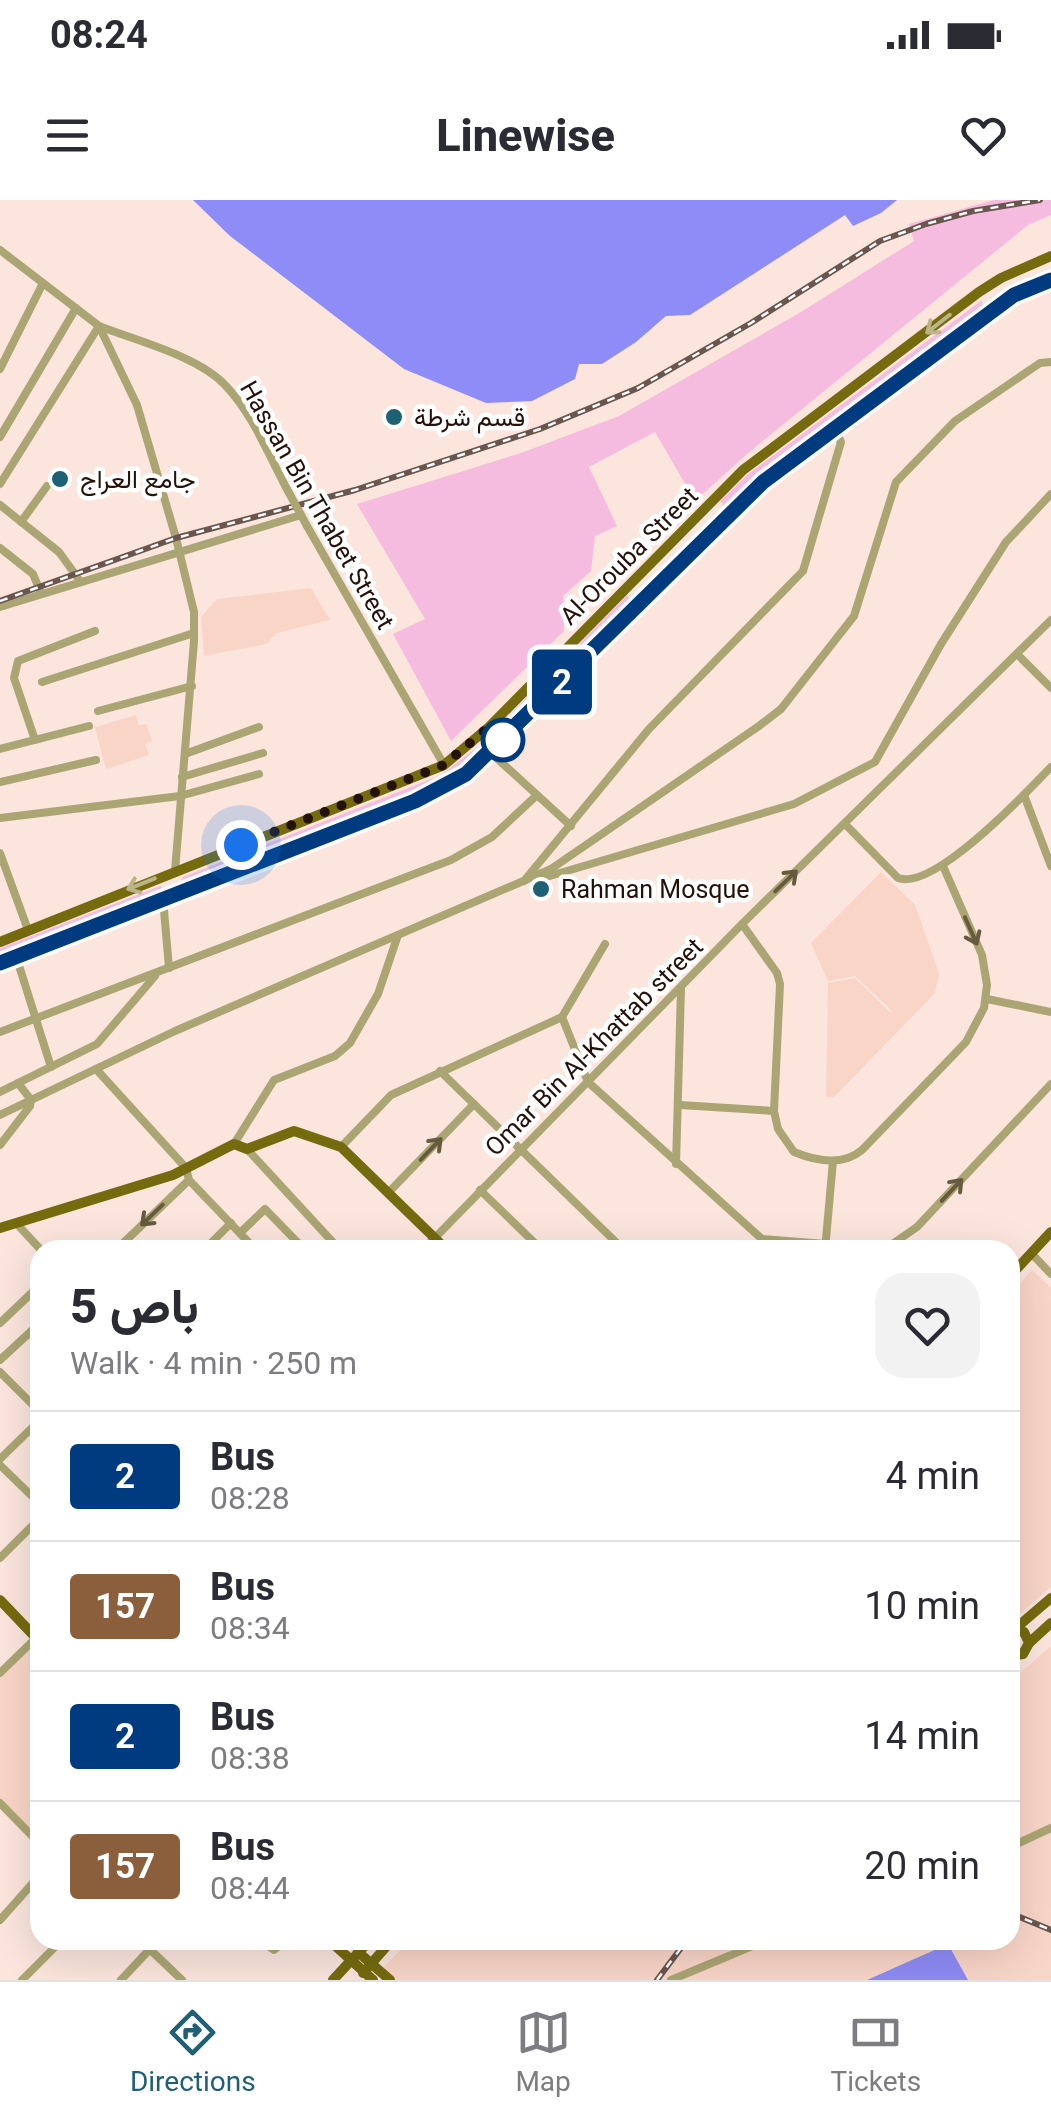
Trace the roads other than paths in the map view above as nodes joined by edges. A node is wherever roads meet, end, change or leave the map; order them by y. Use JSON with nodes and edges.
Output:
{"nodes":[{"id":1,"x":0,"y":250,"type":"edge"},
{"id":2,"x":1051,"y":256,"type":"edge"},
{"id":3,"x":1022,"y":268,"type":"junction"},
{"id":4,"x":1051,"y":280,"type":"edge"},
{"id":5,"x":43,"y":283,"type":"junction"},
{"id":6,"x":977,"y":294,"type":"junction"},
{"id":7,"x":1014,"y":295,"type":"junction"},
{"id":8,"x":76,"y":308,"type":"junction"},
{"id":9,"x":973,"y":325,"type":"junction"},
{"id":10,"x":100,"y":326,"type":"junction"},
{"id":11,"x":1051,"y":362,"type":"edge"},
{"id":12,"x":0,"y":369,"type":"edge"},
{"id":13,"x":834,"y":427,"type":"junction"},
{"id":14,"x":0,"y":437,"type":"edge"},
{"id":15,"x":0,"y":484,"type":"edge"},
{"id":16,"x":47,"y":486,"type":"dead end"},
{"id":17,"x":1051,"y":494,"type":"edge"},
{"id":18,"x":709,"y":504,"type":"junction"},
{"id":19,"x":0,"y":505,"type":"edge"},
{"id":20,"x":301,"y":515,"type":"junction"},
{"id":21,"x":725,"y":520,"type":"junction"},
{"id":22,"x":21,"y":522,"type":"junction"},
{"id":23,"x":0,"y":548,"type":"edge"},
{"id":24,"x":180,"y":552,"type":"junction"},
{"id":25,"x":80,"y":582,"type":"junction"},
{"id":26,"x":625,"y":586,"type":"junction"},
{"id":27,"x":42,"y":593,"type":"junction"},
{"id":28,"x":641,"y":603,"type":"junction"},
{"id":29,"x":0,"y":606,"type":"edge"},
{"id":30,"x":1051,"y":620,"type":"edge"},
{"id":31,"x":94,"y":631,"type":"dead end"},
{"id":32,"x":194,"y":632,"type":"junction"},
{"id":33,"x":1017,"y":654,"type":"junction"},
{"id":34,"x":42,"y":682,"type":"dead end"},
{"id":35,"x":192,"y":686,"type":"junction"},
{"id":36,"x":1051,"y":688,"type":"edge"},
{"id":37,"x":98,"y":711,"type":"dead end"},
{"id":38,"x":89,"y":726,"type":"dead end"},
{"id":39,"x":489,"y":727,"type":"junction"},
{"id":40,"x":259,"y":728,"type":"dead end"},
{"id":41,"x":36,"y":740,"type":"junction"},
{"id":42,"x":503,"y":740,"type":"junction"},
{"id":43,"x":0,"y":750,"type":"edge"},
{"id":44,"x":490,"y":752,"type":"junction"},
{"id":45,"x":263,"y":753,"type":"dead end"},
{"id":46,"x":185,"y":754,"type":"junction"},
{"id":47,"x":96,"y":760,"type":"dead end"},
{"id":48,"x":875,"y":762,"type":"junction"},
{"id":49,"x":444,"y":765,"type":"junction"},
{"id":50,"x":1051,"y":767,"type":"edge"},
{"id":51,"x":259,"y":774,"type":"dead end"},
{"id":52,"x":182,"y":777,"type":"junction"},
{"id":53,"x":892,"y":778,"type":"junction"},
{"id":54,"x":0,"y":782,"type":"edge"},
{"id":55,"x":537,"y":795,"type":"junction"},
{"id":56,"x":1024,"y":795,"type":"junction"},
{"id":57,"x":180,"y":796,"type":"junction"},
{"id":58,"x":0,"y":818,"type":"edge"},
{"id":59,"x":845,"y":824,"type":"junction"},
{"id":60,"x":571,"y":826,"type":"junction"},
{"id":61,"x":0,"y":852,"type":"edge"},
{"id":62,"x":943,"y":866,"type":"junction"},
{"id":63,"x":1051,"y":866,"type":"edge"},
{"id":64,"x":172,"y":872,"type":"junction"},
{"id":65,"x":521,"y":884,"type":"junction"},
{"id":66,"x":180,"y":892,"type":"junction"},
{"id":67,"x":163,"y":898,"type":"junction"},
{"id":68,"x":742,"y":924,"type":"junction"},
{"id":69,"x":28,"y":930,"type":"junction"},
{"id":70,"x":399,"y":933,"type":"junction"},
{"id":71,"x":0,"y":942,"type":"edge"},
{"id":72,"x":605,"y":944,"type":"dead end"},
{"id":73,"x":16,"y":956,"type":"junction"},
{"id":74,"x":0,"y":963,"type":"edge"},
{"id":75,"x":170,"y":968,"type":"junction"},
{"id":76,"x":158,"y":972,"type":"junction"},
{"id":77,"x":681,"y":987,"type":"junction"},
{"id":78,"x":987,"y":999,"type":"junction"},
{"id":79,"x":1051,"y":1012,"type":"edge"},
{"id":80,"x":36,"y":1018,"type":"junction"},
{"id":81,"x":562,"y":1018,"type":"junction"},
{"id":82,"x":0,"y":1032,"type":"edge"},
{"id":83,"x":51,"y":1067,"type":"junction"},
{"id":84,"x":96,"y":1069,"type":"junction"},
{"id":85,"x":440,"y":1071,"type":"junction"},
{"id":86,"x":588,"y":1082,"type":"junction"},
{"id":87,"x":18,"y":1083,"type":"junction"},
{"id":88,"x":1051,"y":1084,"type":"edge"},
{"id":89,"x":0,"y":1092,"type":"edge"},
{"id":90,"x":31,"y":1100,"type":"junction"},
{"id":91,"x":474,"y":1104,"type":"junction"},
{"id":92,"x":680,"y":1105,"type":"junction"},
{"id":93,"x":774,"y":1111,"type":"junction"},
{"id":94,"x":0,"y":1114,"type":"edge"},
{"id":95,"x":234,"y":1144,"type":"junction"},
{"id":96,"x":0,"y":1145,"type":"edge"},
{"id":97,"x":341,"y":1147,"type":"junction"},
{"id":98,"x":248,"y":1149,"type":"junction"},
{"id":99,"x":520,"y":1150,"type":"junction"},
{"id":100,"x":833,"y":1161,"type":"junction"},
{"id":101,"x":676,"y":1164,"type":"junction"},
{"id":102,"x":188,"y":1174,"type":"junction"},
{"id":103,"x":480,"y":1190,"type":"junction"},
{"id":104,"x":388,"y":1193,"type":"junction"},
{"id":105,"x":16,"y":1223,"type":"junction"},
{"id":106,"x":231,"y":1223,"type":"junction"},
{"id":107,"x":0,"y":1228,"type":"edge"},
{"id":108,"x":1051,"y":1232,"type":"edge"},
{"id":109,"x":240,"y":1233,"type":"junction"},
{"id":110,"x":435,"y":1238,"type":"joint"},
{"id":111,"x":762,"y":1239,"type":"joint"},
{"id":112,"x":32,"y":1240,"type":"edge"},
{"id":113,"x":125,"y":1240,"type":"edge"},
{"id":114,"x":214,"y":1240,"type":"edge"},
{"id":115,"x":247,"y":1240,"type":"edge"},
{"id":116,"x":295,"y":1240,"type":"edge"},
{"id":117,"x":331,"y":1240,"type":"edge"},
{"id":118,"x":532,"y":1240,"type":"edge"},
{"id":119,"x":614,"y":1240,"type":"edge"},
{"id":120,"x":770,"y":1240,"type":"edge"},
{"id":121,"x":826,"y":1240,"type":"edge"},
{"id":122,"x":898,"y":1240,"type":"edge"},
{"id":123,"x":1031,"y":1253,"type":"junction"},
{"id":124,"x":1020,"y":1265,"type":"edge"},
{"id":125,"x":1051,"y":1274,"type":"edge"},
{"id":126,"x":30,"y":1294,"type":"edge"},
{"id":127,"x":0,"y":1322,"type":"edge"},
{"id":128,"x":30,"y":1332,"type":"edge"},
{"id":129,"x":0,"y":1360,"type":"edge"},
{"id":130,"x":0,"y":1372,"type":"edge"},
{"id":131,"x":30,"y":1402,"type":"edge"},
{"id":132,"x":30,"y":1429,"type":"edge"},
{"id":133,"x":1,"y":1456,"type":"edge"},
{"id":134,"x":30,"y":1492,"type":"edge"},
{"id":135,"x":30,"y":1528,"type":"edge"},
{"id":136,"x":0,"y":1558,"type":"edge"},
{"id":137,"x":1051,"y":1598,"type":"edge"},
{"id":138,"x":0,"y":1600,"type":"edge"},
{"id":139,"x":1020,"y":1621,"type":"edge"},
{"id":140,"x":1051,"y":1623,"type":"edge"},
{"id":141,"x":30,"y":1629,"type":"edge"},
{"id":142,"x":1020,"y":1630,"type":"edge"},
{"id":143,"x":1029,"y":1644,"type":"junction"},
{"id":144,"x":30,"y":1646,"type":"edge"},
{"id":145,"x":1020,"y":1655,"type":"edge"},
{"id":146,"x":0,"y":1673,"type":"edge"},
{"id":147,"x":0,"y":1803,"type":"edge"},
{"id":148,"x":1051,"y":1828,"type":"edge"},
{"id":149,"x":30,"y":1834,"type":"edge"},
{"id":150,"x":1020,"y":1842,"type":"edge"},
{"id":151,"x":30,"y":1886,"type":"edge"},
{"id":152,"x":0,"y":1920,"type":"edge"},
{"id":153,"x":52,"y":1950,"type":"edge"},
{"id":154,"x":149,"y":1950,"type":"edge"},
{"id":155,"x":151,"y":1950,"type":"edge"},
{"id":156,"x":345,"y":1950,"type":"edge"},
{"id":157,"x":360,"y":1950,"type":"edge"},
{"id":158,"x":383,"y":1950,"type":"edge"},
{"id":159,"x":743,"y":1950,"type":"edge"},
{"id":160,"x":354,"y":1956,"type":"junction"},
{"id":161,"x":371,"y":1963,"type":"junction"},
{"id":162,"x":368,"y":1976,"type":"edge"},
{"id":163,"x":22,"y":1980,"type":"edge"},
{"id":164,"x":121,"y":1980,"type":"edge"},
{"id":165,"x":182,"y":1980,"type":"edge"},
{"id":166,"x":332,"y":1980,"type":"edge"},
{"id":167,"x":390,"y":1980,"type":"edge"},
{"id":168,"x":671,"y":1980,"type":"edge"}],
"edges":[{"from":1,"to":5,"type":"street"},
{"from":2,"to":3,"type":"main road","name":"Al-Orouba Street"},
{"from":3,"to":6,"type":"main road","name":"Al-Orouba Street"},
{"from":3,"to":7,"type":"main road"},
{"from":4,"to":7,"type":"main road","name":"Al-Orouba Street"},
{"from":5,"to":8,"type":"street"},
{"from":5,"to":12,"type":"street"},
{"from":6,"to":9,"type":"main road"},
{"from":6,"to":18,"type":"main road","name":"Al-Orouba Street","one_way":true},
{"from":7,"to":9,"type":"main road","name":"Al-Orouba Street"},
{"from":8,"to":10,"type":"street"},
{"from":8,"to":14,"type":"street"},
{"from":9,"to":13,"type":"main road","name":"Al-Orouba Street"},
{"from":10,"to":15,"type":"street"},
{"from":10,"to":20,"type":"street","name":"Hassan Bin Thabet Street","bridge":true},
{"from":10,"to":24,"type":"street"},
{"from":11,"to":65,"type":"street"},
{"from":13,"to":21,"type":"main road","name":"Al-Orouba Street"},
{"from":13,"to":60,"type":"street"},
{"from":16,"to":22,"type":"street"},
{"from":17,"to":48,"type":"street"},
{"from":18,"to":21,"type":"main road"},
{"from":18,"to":26,"type":"main road","name":"Al-Orouba Street"},
{"from":19,"to":22,"type":"street"},
{"from":20,"to":24,"type":"street"},
{"from":20,"to":49,"type":"street","name":"Hassan Bin Thabet Street","bridge":true},
{"from":21,"to":28,"type":"main road","name":"Al-Orouba Street"},
{"from":22,"to":25,"type":"street"},
{"from":23,"to":27,"type":"street"},
{"from":24,"to":25,"type":"street"},
{"from":24,"to":32,"type":"street"},
{"from":25,"to":27,"type":"street"},
{"from":26,"to":28,"type":"main road"},
{"from":26,"to":39,"type":"main road","name":"Al-Orouba Street"},
{"from":27,"to":29,"type":"street"},
{"from":28,"to":42,"type":"main road","name":"Al-Orouba Street"},
{"from":30,"to":33,"type":"street","name":"Omar Bin Al-Khattab street"},
{"from":31,"to":41,"type":"street"},
{"from":32,"to":34,"type":"street"},
{"from":32,"to":35,"type":"street"},
{"from":33,"to":36,"type":"street"},
{"from":33,"to":53,"type":"street","name":"Omar Bin Al-Khattab street"},
{"from":35,"to":37,"type":"street"},
{"from":35,"to":46,"type":"street"},
{"from":38,"to":41,"type":"street"},
{"from":39,"to":42,"type":"main road"},
{"from":39,"to":49,"type":"main road","name":"Al-Orouba Street"},
{"from":40,"to":46,"type":"street"},
{"from":41,"to":43,"type":"street"},
{"from":42,"to":44,"type":"main road","name":"Al-Orouba Street"},
{"from":44,"to":55,"type":"street"},
{"from":44,"to":66,"type":"main road","name":"Al-Orouba Street"},
{"from":45,"to":52,"type":"street"},
{"from":46,"to":52,"type":"street"},
{"from":47,"to":54,"type":"street"},
{"from":48,"to":53,"type":"street"},
{"from":48,"to":65,"type":"street"},
{"from":49,"to":64,"type":"main road","name":"Al-Orouba Street"},
{"from":50,"to":56,"type":"street"},
{"from":51,"to":57,"type":"street"},
{"from":52,"to":57,"type":"street"},
{"from":53,"to":59,"type":"street","name":"Omar Bin Al-Khattab street"},
{"from":55,"to":60,"type":"street"},
{"from":55,"to":75,"type":"street"},
{"from":56,"to":62,"type":"street"},
{"from":56,"to":63,"type":"street"},
{"from":57,"to":58,"type":"street"},
{"from":57,"to":64,"type":"street"},
{"from":59,"to":62,"type":"street"},
{"from":68,"to":59,"type":"street","name":"Omar Bin Al-Khattab street","one_way":true},
{"from":60,"to":65,"type":"street"},
{"from":61,"to":69,"type":"street"},
{"from":62,"to":78,"type":"street","one_way":true},
{"from":64,"to":66,"type":"main road"},
{"from":64,"to":69,"type":"main road","name":"Al-Orouba Street","one_way":true},
{"from":65,"to":70,"type":"street"},
{"from":66,"to":67,"type":"main road","name":"Al-Orouba Street"},
{"from":67,"to":73,"type":"main road","name":"Al-Orouba Street"},
{"from":67,"to":75,"type":"street"},
{"from":68,"to":77,"type":"street","name":"Omar Bin Al-Khattab street"},
{"from":68,"to":93,"type":"street"},
{"from":69,"to":71,"type":"main road","name":"Al-Orouba Street"},
{"from":70,"to":84,"type":"street"},
{"from":70,"to":95,"type":"street"},
{"from":72,"to":81,"type":"street"},
{"from":73,"to":74,"type":"main road","name":"Al-Orouba Street"},
{"from":73,"to":80,"type":"street"},
{"from":75,"to":76,"type":"street"},
{"from":76,"to":80,"type":"street"},
{"from":76,"to":83,"type":"street"},
{"from":77,"to":86,"type":"street","name":"Omar Bin Al-Khattab street"},
{"from":77,"to":92,"type":"street"},
{"from":78,"to":79,"type":"street"},
{"from":78,"to":100,"type":"street"},
{"from":80,"to":82,"type":"street"},
{"from":80,"to":83,"type":"street"},
{"from":81,"to":85,"type":"street"},
{"from":81,"to":86,"type":"street"},
{"from":83,"to":87,"type":"street"},
{"from":84,"to":90,"type":"street"},
{"from":84,"to":102,"type":"street"},
{"from":85,"to":91,"type":"street"},
{"from":85,"to":97,"type":"street"},
{"from":86,"to":99,"type":"street","name":"Omar Bin Al-Khattab street"},
{"from":86,"to":101,"type":"street"},
{"from":87,"to":89,"type":"street"},
{"from":87,"to":90,"type":"street"},
{"from":122,"to":88,"type":"street","one_way":true},
{"from":90,"to":94,"type":"street"},
{"from":90,"to":96,"type":"street"},
{"from":91,"to":99,"type":"street"},
{"from":104,"to":91,"type":"street","one_way":true},
{"from":92,"to":93,"type":"street"},
{"from":92,"to":101,"type":"street"},
{"from":93,"to":100,"type":"street"},
{"from":95,"to":98,"type":"main road"},
{"from":95,"to":102,"type":"main road"},
{"from":97,"to":98,"type":"main road"},
{"from":97,"to":104,"type":"main road"},
{"from":98,"to":117,"type":"street"},
{"from":99,"to":103,"type":"street","name":"Omar Bin Al-Khattab street"},
{"from":99,"to":119,"type":"street"},
{"from":100,"to":121,"type":"street"},
{"from":101,"to":111,"type":"street"},
{"from":102,"to":105,"type":"main road"},
{"from":102,"to":106,"type":"street"},
{"from":102,"to":113,"type":"street","one_way":true},
{"from":103,"to":110,"type":"street","name":"Omar Bin Al-Khattab street"},
{"from":103,"to":118,"type":"street"},
{"from":104,"to":110,"type":"main road"},
{"from":105,"to":107,"type":"main road"},
{"from":105,"to":112,"type":"street"},
{"from":106,"to":109,"type":"street"},
{"from":106,"to":114,"type":"street"},
{"from":108,"to":123,"type":"main road"},
{"from":109,"to":115,"type":"street"},
{"from":109,"to":116,"type":"street"},
{"from":111,"to":120,"type":"street"},
{"from":123,"to":124,"type":"main road"},
{"from":123,"to":125,"type":"street"},
{"from":126,"to":127,"type":"street"},
{"from":128,"to":129,"type":"street"},
{"from":130,"to":131,"type":"street"},
{"from":132,"to":133,"type":"street"},
{"from":133,"to":134,"type":"street"},
{"from":135,"to":136,"type":"street"},
{"from":137,"to":139,"type":"main road"},
{"from":138,"to":141,"type":"main road"},
{"from":140,"to":143,"type":"main road"},
{"from":142,"to":143,"type":"main road"},
{"from":143,"to":145,"type":"main road"},
{"from":144,"to":146,"type":"street"},
{"from":147,"to":149,"type":"street"},
{"from":148,"to":150,"type":"street"},
{"from":151,"to":152,"type":"street"},
{"from":153,"to":163,"type":"street"},
{"from":154,"to":164,"type":"street"},
{"from":155,"to":165,"type":"street"},
{"from":156,"to":160,"type":"main road"},
{"from":157,"to":160,"type":"main road"},
{"from":158,"to":161,"type":"main road"},
{"from":159,"to":168,"type":"street"},
{"from":160,"to":161,"type":"main road"},
{"from":160,"to":162,"type":"main road"},
{"from":160,"to":166,"type":"main road"},
{"from":161,"to":162,"type":"main road"},
{"from":161,"to":167,"type":"main road"}]}
